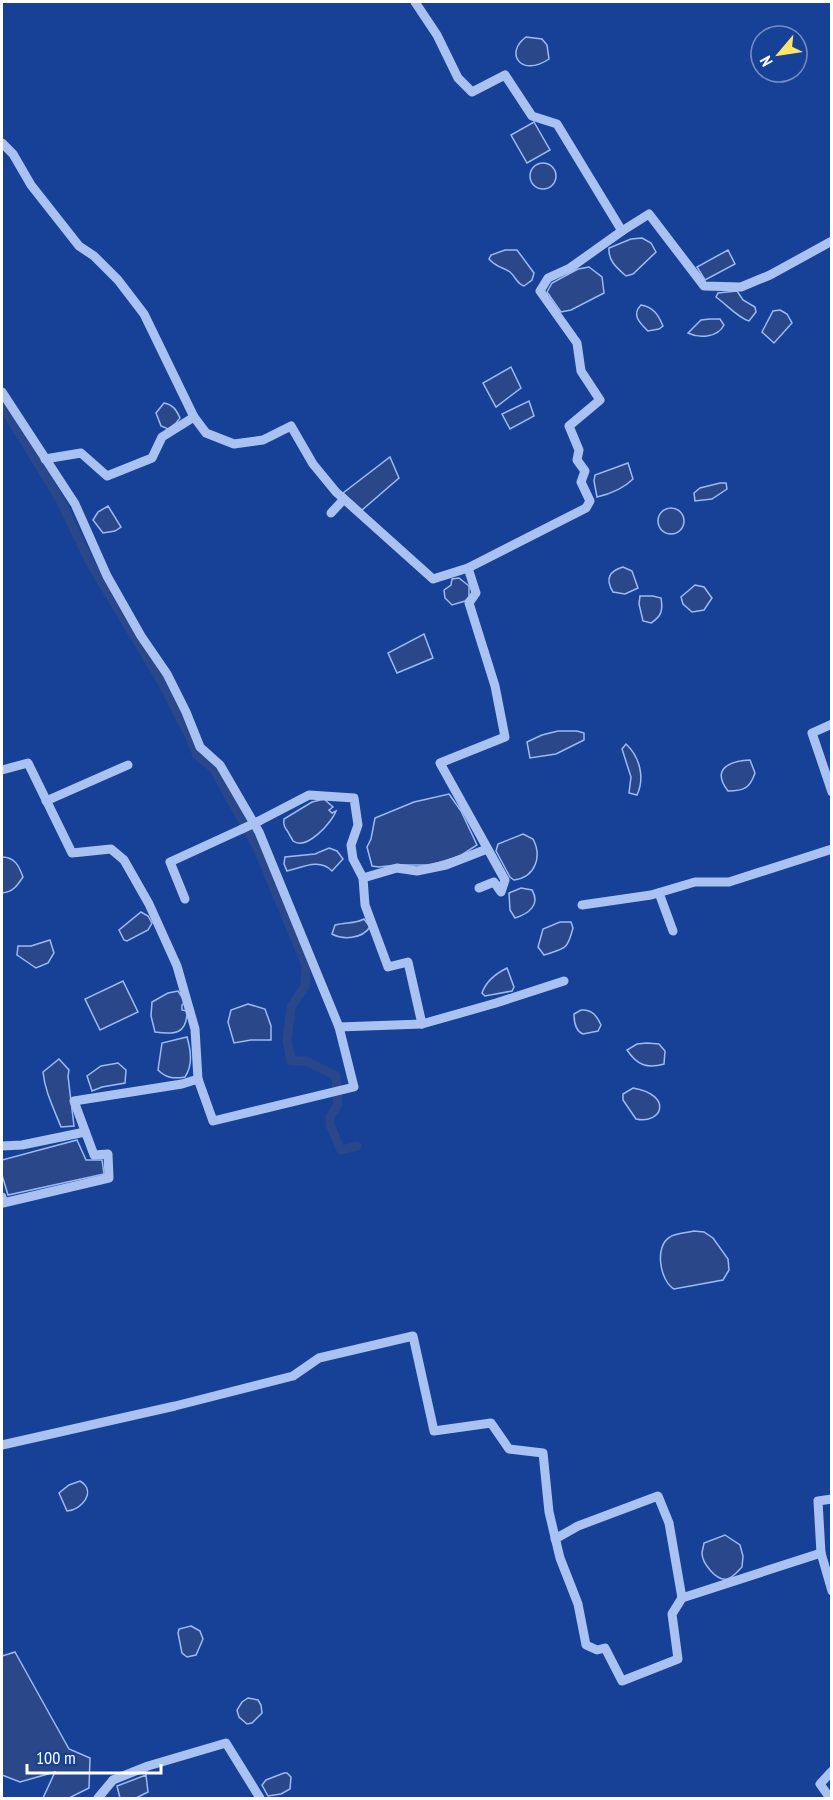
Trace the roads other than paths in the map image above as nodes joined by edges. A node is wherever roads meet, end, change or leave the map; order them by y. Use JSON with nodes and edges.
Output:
{"nodes":[{"id":1,"x":415,"y":2,"type":"edge"},
{"id":2,"x":2,"y":143,"type":"edge"},
{"id":3,"x":622,"y":231,"type":"junction"},
{"id":4,"x":831,"y":241,"type":"edge"},
{"id":5,"x":2,"y":392,"type":"edge"},
{"id":6,"x":194,"y":417,"type":"junction"},
{"id":7,"x":45,"y":459,"type":"junction"},
{"id":8,"x":344,"y":500,"type":"junction"},
{"id":9,"x":331,"y":513,"type":"dead end"},
{"id":10,"x":468,"y":568,"type":"junction"},
{"id":11,"x":831,"y":724,"type":"edge"},
{"id":12,"x":129,"y":765,"type":"dead end"},
{"id":13,"x":2,"y":770,"type":"edge"},
{"id":14,"x":831,"y":792,"type":"edge"},
{"id":15,"x":46,"y":801,"type":"junction"},
{"id":16,"x":487,"y":849,"type":"junction"},
{"id":17,"x":831,"y":849,"type":"edge"},
{"id":18,"x":363,"y":878,"type":"junction"},
{"id":19,"x":479,"y":888,"type":"dead end"},
{"id":20,"x":659,"y":893,"type":"junction"},
{"id":21,"x":185,"y":899,"type":"dead end"},
{"id":22,"x":582,"y":905,"type":"dead end"},
{"id":23,"x":673,"y":931,"type":"dead end"},
{"id":24,"x":564,"y":981,"type":"dead end"},
{"id":25,"x":422,"y":1024,"type":"junction"},
{"id":26,"x":339,"y":1027,"type":"junction"},
{"id":27,"x":198,"y":1079,"type":"junction"},
{"id":28,"x":85,"y":1132,"type":"junction"},
{"id":29,"x":2,"y":1146,"type":"edge"},
{"id":30,"x":2,"y":1197,"type":"edge"},
{"id":31,"x":2,"y":1445,"type":"edge"},
{"id":32,"x":831,"y":1499,"type":"edge"},
{"id":33,"x":555,"y":1539,"type":"junction"},
{"id":34,"x":821,"y":1553,"type":"junction"},
{"id":35,"x":831,"y":1591,"type":"edge"},
{"id":36,"x":682,"y":1598,"type":"junction"},
{"id":37,"x":831,"y":1771,"type":"edge"},
{"id":38,"x":99,"y":1798,"type":"edge"},
{"id":39,"x":260,"y":1798,"type":"edge"},
{"id":40,"x":830,"y":1798,"type":"edge"}],
"edges":[{"from":1,"to":3,"type":"street"},
{"from":2,"to":6,"type":"street"},
{"from":3,"to":4,"type":"street"},
{"from":3,"to":10,"type":"street"},
{"from":5,"to":7,"type":"street"},
{"from":6,"to":7,"type":"street"},
{"from":6,"to":8,"type":"street"},
{"from":7,"to":26,"type":"street"},
{"from":8,"to":9,"type":"street"},
{"from":8,"to":10,"type":"street"},
{"from":10,"to":16,"type":"street"},
{"from":11,"to":14,"type":"street"},
{"from":12,"to":15,"type":"street"},
{"from":13,"to":15,"type":"street"},
{"from":15,"to":27,"type":"street"},
{"from":16,"to":18,"type":"street"},
{"from":16,"to":19,"type":"street"},
{"from":17,"to":20,"type":"street"},
{"from":18,"to":21,"type":"street","bridge":true},
{"from":18,"to":25,"type":"street"},
{"from":20,"to":22,"type":"street"},
{"from":20,"to":23,"type":"street"},
{"from":24,"to":25,"type":"street"},
{"from":25,"to":26,"type":"street"},
{"from":26,"to":27,"type":"street"},
{"from":27,"to":28,"type":"street"},
{"from":28,"to":29,"type":"street"},
{"from":28,"to":30,"type":"street"},
{"from":31,"to":33,"type":"street"},
{"from":32,"to":34,"type":"street"},
{"from":33,"to":36,"type":"street"},
{"from":33,"to":36,"type":"street"},
{"from":34,"to":35,"type":"street"},
{"from":34,"to":36,"type":"street"},
{"from":37,"to":40,"type":"street"},
{"from":38,"to":39,"type":"street"}]}
